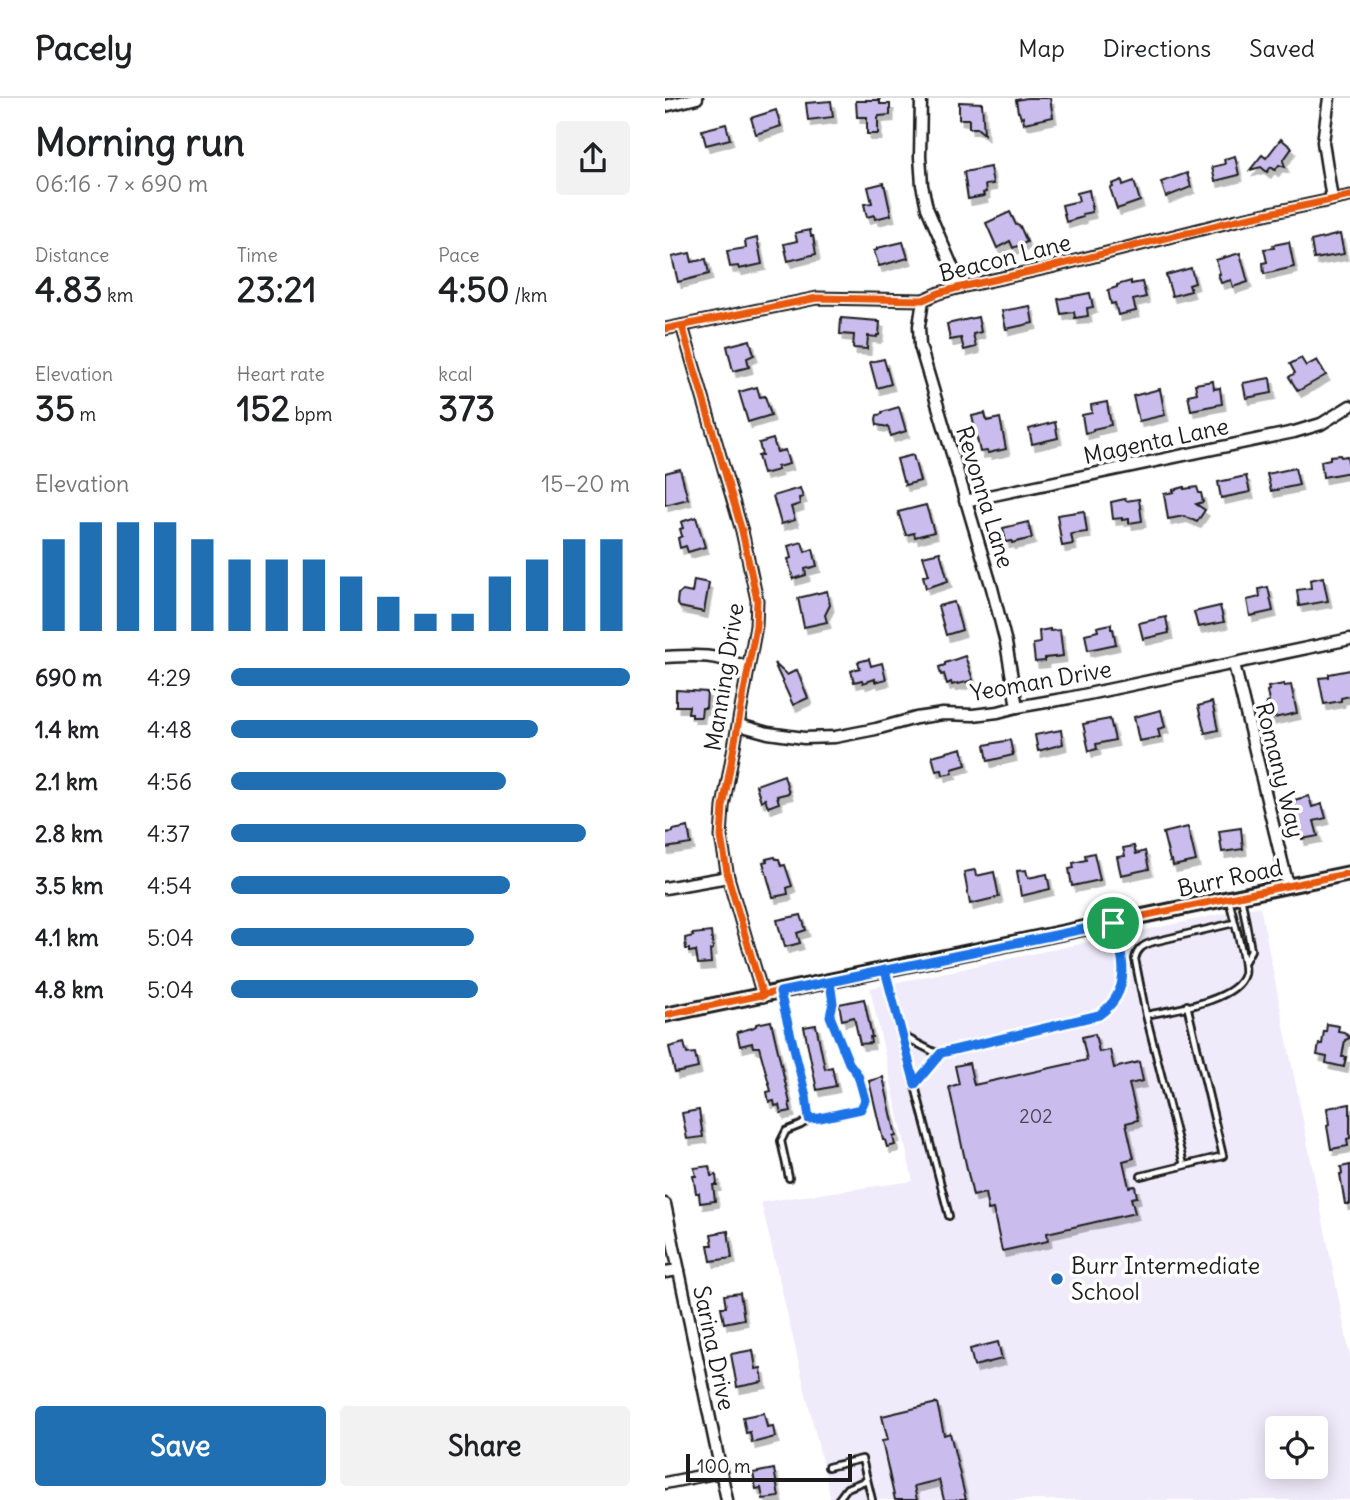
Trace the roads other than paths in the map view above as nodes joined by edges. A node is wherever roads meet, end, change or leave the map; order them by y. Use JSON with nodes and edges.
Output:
{"nodes":[{"id":1,"x":697,"y":98,"type":"edge"},
{"id":2,"x":921,"y":98,"type":"edge"},
{"id":3,"x":1329,"y":98,"type":"edge"},
{"id":4,"x":665,"y":106,"type":"edge"},
{"id":5,"x":1350,"y":196,"type":"edge"},
{"id":6,"x":1332,"y":199,"type":"junction"},
{"id":7,"x":961,"y":287,"type":"junction"},
{"id":8,"x":922,"y":300,"type":"junction"},
{"id":9,"x":682,"y":326,"type":"junction"},
{"id":10,"x":665,"y":329,"type":"edge"},
{"id":11,"x":1350,"y":406,"type":"edge"},
{"id":12,"x":965,"y":501,"type":"junction"},
{"id":13,"x":1350,"y":639,"type":"edge"},
{"id":14,"x":665,"y":657,"type":"edge"},
{"id":15,"x":1234,"y":664,"type":"junction"},
{"id":16,"x":748,"y":668,"type":"junction"},
{"id":17,"x":1017,"y":706,"type":"junction"},
{"id":18,"x":739,"y":725,"type":"junction"},
{"id":19,"x":1350,"y":873,"type":"edge"},
{"id":20,"x":728,"y":877,"type":"junction"},
{"id":21,"x":1288,"y":886,"type":"junction"},
{"id":22,"x":665,"y":888,"type":"edge"},
{"id":23,"x":1234,"y":897,"type":"junction"},
{"id":24,"x":1113,"y":923,"type":"junction"},
{"id":25,"x":1234,"y":923,"type":"junction"},
{"id":26,"x":1244,"y":961,"type":"junction"},
{"id":27,"x":885,"y":970,"type":"junction"},
{"id":28,"x":830,"y":982,"type":"junction"},
{"id":29,"x":780,"y":992,"type":"junction"},
{"id":30,"x":763,"y":996,"type":"junction"},
{"id":31,"x":1187,"y":1005,"type":"junction"},
{"id":32,"x":665,"y":1015,"type":"edge"},
{"id":33,"x":1146,"y":1015,"type":"junction"},
{"id":34,"x":901,"y":1035,"type":"junction"},
{"id":35,"x":941,"y":1053,"type":"junction"},
{"id":36,"x":915,"y":1084,"type":"junction"},
{"id":37,"x":809,"y":1119,"type":"junction"},
{"id":38,"x":1184,"y":1165,"type":"junction"},
{"id":39,"x":1141,"y":1176,"type":"dead end"},
{"id":40,"x":789,"y":1178,"type":"dead end"},
{"id":41,"x":665,"y":1204,"type":"edge"},
{"id":42,"x":949,"y":1216,"type":"dead end"},
{"id":43,"x":679,"y":1270,"type":"junction"},
{"id":44,"x":665,"y":1272,"type":"edge"},
{"id":45,"x":828,"y":1467,"type":"dead end"},
{"id":46,"x":720,"y":1472,"type":"junction"},
{"id":47,"x":867,"y":1480,"type":"junction"},
{"id":48,"x":665,"y":1483,"type":"edge"},
{"id":49,"x":727,"y":1500,"type":"edge"},
{"id":50,"x":838,"y":1500,"type":"edge"},
{"id":51,"x":872,"y":1500,"type":"edge"}],
"edges":[{"from":1,"to":4,"type":"street"},
{"from":2,"to":7,"type":"street"},
{"from":3,"to":6,"type":"street"},
{"from":5,"to":6,"type":"street","name":"Beacon Lane"},
{"from":6,"to":7,"type":"street","name":"Beacon Lane"},
{"from":7,"to":8,"type":"street","name":"Beacon Lane"},
{"from":8,"to":9,"type":"street","name":"Beacon Lane"},
{"from":8,"to":12,"type":"street","name":"Revonna Lane"},
{"from":9,"to":10,"type":"street","name":"Beacon Lane"},
{"from":9,"to":16,"type":"street","name":"Manning Drive"},
{"from":11,"to":12,"type":"street","name":"Magenta Lane"},
{"from":12,"to":17,"type":"street","name":"Revonna Lane"},
{"from":13,"to":15,"type":"street","name":"Yeoman Drive"},
{"from":14,"to":16,"type":"street"},
{"from":15,"to":17,"type":"street","name":"Yeoman Drive"},
{"from":15,"to":21,"type":"street","name":"Romany Way"},
{"from":16,"to":18,"type":"street","name":"Manning Drive"},
{"from":17,"to":18,"type":"street","name":"Yeoman Drive"},
{"from":18,"to":20,"type":"street","name":"Manning Drive"},
{"from":19,"to":21,"type":"street","name":"Burr Road"},
{"from":20,"to":22,"type":"street"},
{"from":20,"to":30,"type":"street","name":"Manning Drive"},
{"from":21,"to":23,"type":"street","name":"Burr Road"},
{"from":23,"to":24,"type":"street","name":"Burr Road"},
{"from":23,"to":25,"type":"lane"},
{"from":23,"to":26,"type":"lane"},
{"from":24,"to":27,"type":"street","name":"Burr Road"},
{"from":24,"to":35,"type":"lane"},
{"from":25,"to":26,"type":"lane"},
{"from":25,"to":33,"type":"lane"},
{"from":26,"to":31,"type":"lane"},
{"from":27,"to":28,"type":"street","name":"Burr Road"},
{"from":27,"to":34,"type":"lane"},
{"from":28,"to":29,"type":"street","name":"Burr Road"},
{"from":28,"to":37,"type":"lane"},
{"from":29,"to":30,"type":"street","name":"Burr Road"},
{"from":29,"to":37,"type":"lane"},
{"from":30,"to":32,"type":"street","name":"Burr Road"},
{"from":31,"to":33,"type":"lane"},
{"from":31,"to":38,"type":"lane"},
{"from":33,"to":38,"type":"lane"},
{"from":34,"to":35,"type":"lane"},
{"from":34,"to":36,"type":"lane"},
{"from":35,"to":36,"type":"lane"},
{"from":36,"to":42,"type":"lane"},
{"from":37,"to":40,"type":"lane"},
{"from":38,"to":39,"type":"lane"},
{"from":41,"to":43,"type":"street","name":"Sarina Drive"},
{"from":43,"to":44,"type":"street"},
{"from":43,"to":46,"type":"street","name":"Sarina Drive"},
{"from":45,"to":47,"type":"lane"},
{"from":46,"to":48,"type":"street"},
{"from":46,"to":49,"type":"street","name":"Sarina Drive"},
{"from":47,"to":50,"type":"lane"},
{"from":47,"to":51,"type":"lane"}]}
